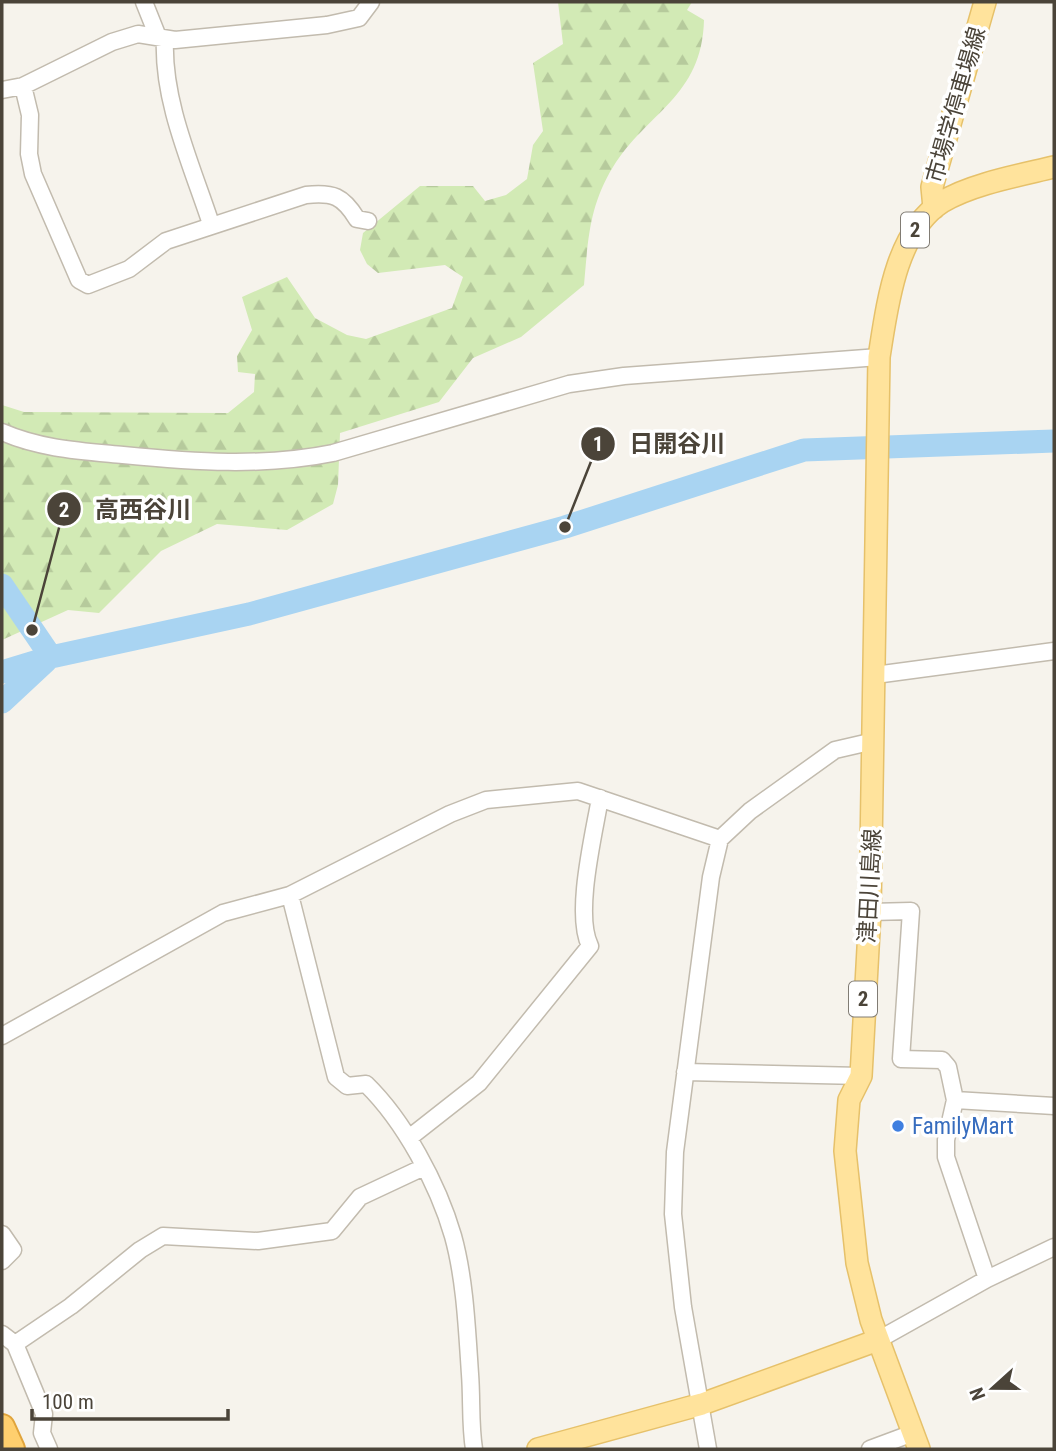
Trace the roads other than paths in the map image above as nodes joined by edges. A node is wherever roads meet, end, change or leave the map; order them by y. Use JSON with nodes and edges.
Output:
{"nodes":[{"id":1,"x":144,"y":2,"type":"edge"},
{"id":2,"x":372,"y":2,"type":"edge"},
{"id":3,"x":985,"y":2,"type":"edge"},
{"id":4,"x":162,"y":38,"type":"junction"},
{"id":5,"x":23,"y":86,"type":"junction"},
{"id":6,"x":2,"y":90,"type":"edge"},
{"id":7,"x":1054,"y":167,"type":"edge"},
{"id":8,"x":934,"y":208,"type":"junction"},
{"id":9,"x":368,"y":221,"type":"dead end"},
{"id":10,"x":211,"y":224,"type":"junction"},
{"id":11,"x":879,"y":357,"type":"junction"},
{"id":12,"x":2,"y":432,"type":"edge"},
{"id":13,"x":1054,"y":651,"type":"edge"},
{"id":14,"x":875,"y":675,"type":"junction"},
{"id":15,"x":874,"y":741,"type":"junction"},
{"id":16,"x":600,"y":798,"type":"junction"},
{"id":17,"x":720,"y":839,"type":"junction"},
{"id":18,"x":290,"y":895,"type":"junction"},
{"id":19,"x":870,"y":912,"type":"junction"},
{"id":20,"x":2,"y":1036,"type":"edge"},
{"id":21,"x":685,"y":1072,"type":"junction"},
{"id":22,"x":861,"y":1076,"type":"junction"},
{"id":23,"x":955,"y":1100,"type":"junction"},
{"id":24,"x":1054,"y":1106,"type":"edge"},
{"id":25,"x":409,"y":1138,"type":"junction"},
{"id":26,"x":424,"y":1167,"type":"junction"},
{"id":27,"x":2,"y":1234,"type":"edge"},
{"id":28,"x":1054,"y":1247,"type":"edge"},
{"id":29,"x":2,"y":1261,"type":"edge"},
{"id":30,"x":987,"y":1279,"type":"junction"},
{"id":31,"x":8,"y":1339,"type":"edge"},
{"id":32,"x":878,"y":1340,"type":"junction"},
{"id":33,"x":702,"y":1404,"type":"junction"},
{"id":34,"x":2,"y":1427,"type":"edge"},
{"id":35,"x":916,"y":1441,"type":"edge"},
{"id":36,"x":12,"y":1449,"type":"edge"},
{"id":37,"x":48,"y":1449,"type":"edge"},
{"id":38,"x":474,"y":1449,"type":"edge"},
{"id":39,"x":538,"y":1449,"type":"edge"},
{"id":40,"x":708,"y":1449,"type":"edge"},
{"id":41,"x":870,"y":1449,"type":"edge"}],
"edges":[{"from":1,"to":4,"type":"street"},
{"from":2,"to":4,"type":"street"},
{"from":3,"to":8,"type":"main road","name":"市場学停車場線"},
{"from":4,"to":5,"type":"street"},
{"from":4,"to":10,"type":"street"},
{"from":5,"to":6,"type":"street"},
{"from":5,"to":10,"type":"street"},
{"from":7,"to":8,"type":"main road","name":"津田川島線","number":"2"},
{"from":8,"to":11,"type":"main road","name":"津田川島線","number":"2"},
{"from":9,"to":10,"type":"street"},
{"from":11,"to":12,"type":"street"},
{"from":11,"to":14,"type":"main road","name":"津田川島線","number":"2"},
{"from":13,"to":14,"type":"street"},
{"from":14,"to":15,"type":"main road","name":"津田川島線","number":"2"},
{"from":15,"to":17,"type":"street"},
{"from":15,"to":19,"type":"main road","name":"津田川島線","number":"2"},
{"from":16,"to":17,"type":"street"},
{"from":16,"to":18,"type":"street"},
{"from":16,"to":25,"type":"street"},
{"from":17,"to":21,"type":"street"},
{"from":18,"to":20,"type":"street"},
{"from":18,"to":25,"type":"street"},
{"from":19,"to":22,"type":"main road","name":"津田川島線","number":"2"},
{"from":19,"to":23,"type":"street"},
{"from":21,"to":22,"type":"street"},
{"from":21,"to":33,"type":"street"},
{"from":22,"to":32,"type":"main road","name":"津田川島線","number":"2"},
{"from":23,"to":24,"type":"street"},
{"from":23,"to":30,"type":"street"},
{"from":25,"to":26,"type":"street"},
{"from":26,"to":31,"type":"street"},
{"from":26,"to":38,"type":"street"},
{"from":27,"to":29,"type":"street"},
{"from":28,"to":30,"type":"street"},
{"from":30,"to":32,"type":"street"},
{"from":31,"to":37,"type":"street"},
{"from":32,"to":33,"type":"main road"},
{"from":32,"to":35,"type":"main road","name":"津田川島線"},
{"from":33,"to":39,"type":"main road"},
{"from":33,"to":40,"type":"street"},
{"from":34,"to":36,"type":"highway"},
{"from":35,"to":41,"type":"street"}]}
